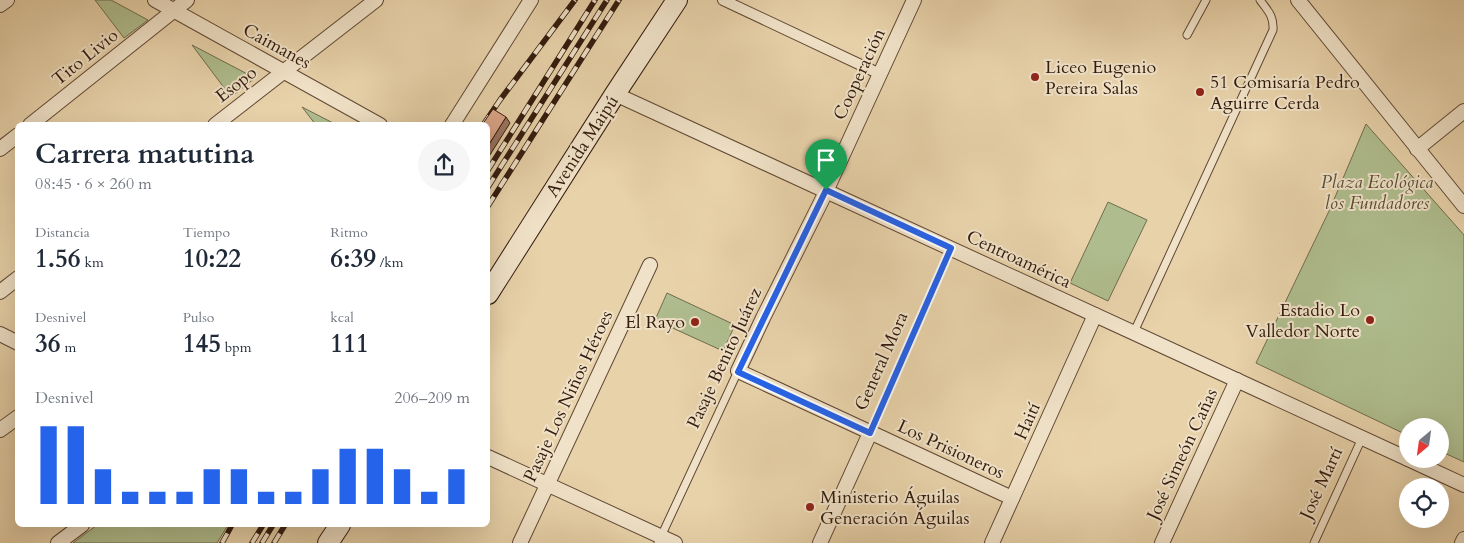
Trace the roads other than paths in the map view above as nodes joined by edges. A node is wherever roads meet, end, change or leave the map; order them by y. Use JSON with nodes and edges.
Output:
{"nodes":[{"id":1,"x":7,"y":0,"type":"edge"},
{"id":2,"x":155,"y":0,"type":"edge"},
{"id":3,"x":187,"y":0,"type":"edge"},
{"id":4,"x":376,"y":0,"type":"edge"},
{"id":5,"x":531,"y":0,"type":"edge"},
{"id":6,"x":678,"y":0,"type":"edge"},
{"id":7,"x":723,"y":0,"type":"edge"},
{"id":8,"x":914,"y":0,"type":"edge"},
{"id":9,"x":1206,"y":0,"type":"edge"},
{"id":10,"x":1260,"y":0,"type":"edge"},
{"id":11,"x":1298,"y":0,"type":"edge"},
{"id":12,"x":0,"y":5,"type":"edge"},
{"id":13,"x":173,"y":10,"type":"junction"},
{"id":14,"x":1187,"y":35,"type":"dead end"},
{"id":15,"x":284,"y":71,"type":"junction"},
{"id":16,"x":880,"y":74,"type":"junction"},
{"id":17,"x":615,"y":94,"type":"junction"},
{"id":18,"x":1464,"y":111,"type":"edge"},
{"id":19,"x":34,"y":122,"type":"edge"},
{"id":20,"x":218,"y":122,"type":"edge"},
{"id":21,"x":375,"y":122,"type":"edge"},
{"id":22,"x":454,"y":122,"type":"edge"},
{"id":23,"x":15,"y":137,"type":"edge"},
{"id":24,"x":0,"y":149,"type":"edge"},
{"id":25,"x":1417,"y":149,"type":"junction"},
{"id":26,"x":826,"y":190,"type":"junction"},
{"id":27,"x":1464,"y":206,"type":"edge"},
{"id":28,"x":951,"y":248,"type":"junction"},
{"id":29,"x":650,"y":266,"type":"dead end"},
{"id":30,"x":15,"y":280,"type":"edge"},
{"id":31,"x":490,"y":291,"type":"edge"},
{"id":32,"x":0,"y":292,"type":"edge"},
{"id":33,"x":1095,"y":315,"type":"junction"},
{"id":34,"x":1134,"y":332,"type":"junction"},
{"id":35,"x":0,"y":334,"type":"edge"},
{"id":36,"x":15,"y":342,"type":"edge"},
{"id":37,"x":738,"y":372,"type":"junction"},
{"id":38,"x":1237,"y":380,"type":"junction"},
{"id":39,"x":15,"y":419,"type":"edge"},
{"id":40,"x":0,"y":430,"type":"edge"},
{"id":41,"x":870,"y":433,"type":"junction"},
{"id":42,"x":1362,"y":438,"type":"junction"},
{"id":43,"x":1399,"y":455,"type":"edge"},
{"id":44,"x":490,"y":458,"type":"edge"},
{"id":45,"x":1427,"y":468,"type":"edge"},
{"id":46,"x":547,"y":484,"type":"junction"},
{"id":47,"x":1464,"y":485,"type":"edge"},
{"id":48,"x":1012,"y":498,"type":"junction"},
{"id":49,"x":79,"y":527,"type":"edge"},
{"id":50,"x":339,"y":527,"type":"edge"},
{"id":51,"x":1464,"y":539,"type":"edge"},
{"id":52,"x":659,"y":540,"type":"edge"},
{"id":53,"x":58,"y":543,"type":"edge"},
{"id":54,"x":328,"y":543,"type":"edge"},
{"id":55,"x":520,"y":543,"type":"edge"},
{"id":56,"x":675,"y":543,"type":"edge"},
{"id":57,"x":820,"y":543,"type":"edge"},
{"id":58,"x":992,"y":543,"type":"edge"},
{"id":59,"x":1162,"y":543,"type":"edge"},
{"id":60,"x":1314,"y":543,"type":"edge"},
{"id":61,"x":1462,"y":543,"type":"edge"}],
"edges":[{"from":1,"to":12,"type":"street"},
{"from":2,"to":13,"type":"street","name":"Caimanes"},
{"from":3,"to":13,"type":"street","name":"Tito Livio"},
{"from":4,"to":15,"type":"street","name":"Esopo"},
{"from":5,"to":22,"type":"street"},
{"from":6,"to":17,"type":"main road","name":"Avenida Maipú"},
{"from":7,"to":16,"type":"street"},
{"from":8,"to":16,"type":"street","name":"Cooperación"},
{"from":9,"to":14,"type":"lane"},
{"from":10,"to":34,"type":"lane"},
{"from":11,"to":25,"type":"street"},
{"from":13,"to":15,"type":"street","name":"Caimanes"},
{"from":13,"to":19,"type":"street","name":"Tito Livio"},
{"from":15,"to":20,"type":"street","name":"Esopo"},
{"from":15,"to":21,"type":"street","name":"Caimanes"},
{"from":16,"to":26,"type":"street","name":"Cooperación"},
{"from":17,"to":26,"type":"street","name":"Centroamérica"},
{"from":17,"to":31,"type":"main road","name":"Avenida Maipú"},
{"from":18,"to":25,"type":"street"},
{"from":23,"to":24,"type":"street"},
{"from":25,"to":27,"type":"street"},
{"from":26,"to":28,"type":"street","name":"Centroamérica"},
{"from":26,"to":37,"type":"street","name":"Pasaje Benito Juárez"},
{"from":28,"to":33,"type":"street","name":"Centroamérica"},
{"from":28,"to":41,"type":"lane","name":"General Mora"},
{"from":29,"to":46,"type":"street","name":"Pasaje Los Niños Héroes"},
{"from":30,"to":32,"type":"street"},
{"from":33,"to":34,"type":"street","name":"Centroamérica"},
{"from":33,"to":48,"type":"street","name":"Haití"},
{"from":34,"to":38,"type":"street","name":"Centroamérica"},
{"from":35,"to":36,"type":"street"},
{"from":37,"to":41,"type":"street","name":"Los Prisioneros"},
{"from":37,"to":52,"type":"lane","name":"Pasaje Benito Juárez"},
{"from":38,"to":42,"type":"street","name":"Centroamérica"},
{"from":38,"to":59,"type":"street","name":"José Simeón Cañas"},
{"from":39,"to":40,"type":"street"},
{"from":41,"to":48,"type":"street","name":"Los Prisioneros"},
{"from":41,"to":57,"type":"street","name":"General Mora"},
{"from":42,"to":43,"type":"street","name":"Centroamérica"},
{"from":42,"to":60,"type":"lane","name":"José Martí"},
{"from":44,"to":46,"type":"street"},
{"from":45,"to":47,"type":"street","name":"Centroamérica"},
{"from":46,"to":52,"type":"street"},
{"from":46,"to":55,"type":"street","name":"Pasaje Los Niños Héroes"},
{"from":48,"to":58,"type":"street","name":"Haití"},
{"from":49,"to":53,"type":"street"},
{"from":50,"to":54,"type":"main road"},
{"from":51,"to":61,"type":"street"},
{"from":52,"to":56,"type":"street"}]}
